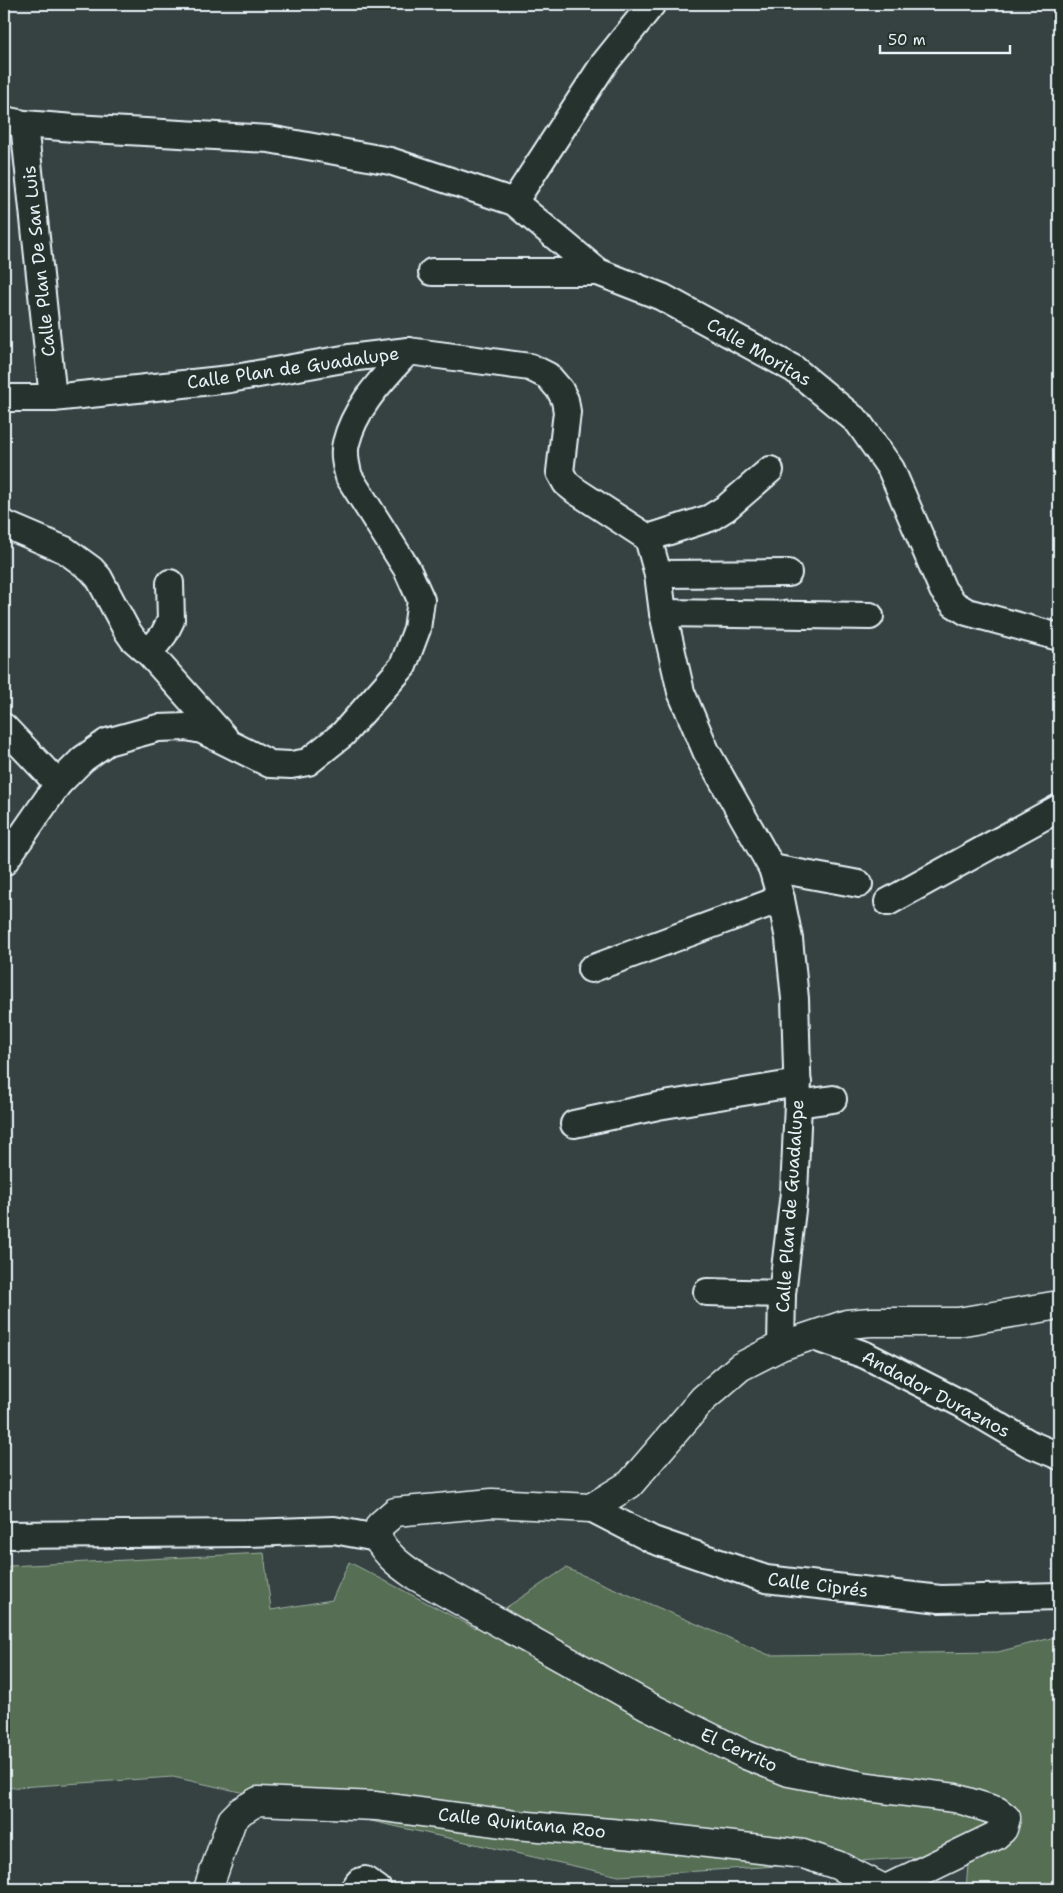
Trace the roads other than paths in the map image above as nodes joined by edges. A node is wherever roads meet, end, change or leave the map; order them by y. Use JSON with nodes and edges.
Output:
{"nodes":[{"id":1,"x":652,"y":4,"type":"edge"},
{"id":2,"x":14,"y":122,"type":"edge"},
{"id":3,"x":514,"y":202,"type":"junction"},
{"id":4,"x":432,"y":272,"type":"dead end"},
{"id":5,"x":598,"y":272,"type":"junction"},
{"id":6,"x":408,"y":351,"type":"junction"},
{"id":7,"x":4,"y":398,"type":"edge"},
{"id":8,"x":53,"y":398,"type":"junction"},
{"id":9,"x":770,"y":470,"type":"dead end"},
{"id":10,"x":4,"y":524,"type":"edge"},
{"id":11,"x":648,"y":538,"type":"junction"},
{"id":12,"x":788,"y":573,"type":"dead end"},
{"id":13,"x":658,"y":574,"type":"junction"},
{"id":14,"x":170,"y":583,"type":"dead end"},
{"id":15,"x":663,"y":613,"type":"junction"},
{"id":16,"x":870,"y":616,"type":"dead end"},
{"id":17,"x":1059,"y":637,"type":"edge"},
{"id":18,"x":149,"y":653,"type":"junction"},
{"id":19,"x":4,"y":727,"type":"edge"},
{"id":20,"x":230,"y":743,"type":"junction"},
{"id":21,"x":58,"y":784,"type":"junction"},
{"id":22,"x":1059,"y":808,"type":"edge"},
{"id":23,"x":4,"y":862,"type":"edge"},
{"id":24,"x":772,"y":868,"type":"junction"},
{"id":25,"x":859,"y":884,"type":"dead end"},
{"id":26,"x":781,"y":899,"type":"junction"},
{"id":27,"x":888,"y":902,"type":"dead end"},
{"id":28,"x":591,"y":969,"type":"dead end"},
{"id":29,"x":798,"y":1093,"type":"junction"},
{"id":30,"x":833,"y":1099,"type":"dead end"},
{"id":31,"x":574,"y":1124,"type":"dead end"},
{"id":32,"x":707,"y":1292,"type":"dead end"},
{"id":33,"x":782,"y":1294,"type":"junction"},
{"id":34,"x":1059,"y":1305,"type":"edge"},
{"id":35,"x":811,"y":1336,"type":"junction"},
{"id":36,"x":782,"y":1346,"type":"junction"},
{"id":37,"x":1059,"y":1456,"type":"edge"},
{"id":38,"x":591,"y":1508,"type":"junction"},
{"id":39,"x":4,"y":1535,"type":"edge"},
{"id":40,"x":377,"y":1538,"type":"junction"},
{"id":41,"x":1059,"y":1596,"type":"edge"},
{"id":42,"x":208,"y":1889,"type":"edge"},
{"id":43,"x":354,"y":1889,"type":"edge"},
{"id":44,"x":378,"y":1889,"type":"edge"},
{"id":45,"x":885,"y":1889,"type":"edge"}],
"edges":[{"from":1,"to":3,"type":"street"},
{"from":2,"to":3,"type":"street"},
{"from":2,"to":8,"type":"street","name":"Calle Plan De San Luis"},
{"from":3,"to":5,"type":"street","name":"Calle Moritas"},
{"from":4,"to":5,"type":"street"},
{"from":5,"to":17,"type":"street","name":"Calle Moritas"},
{"from":6,"to":8,"type":"street","name":"Calle Plan de Guadalupe"},
{"from":6,"to":11,"type":"street","name":"Calle Plan de Guadalupe"},
{"from":6,"to":20,"type":"street"},
{"from":7,"to":8,"type":"street","name":"Calle Plan de Guadalupe"},
{"from":9,"to":11,"type":"street"},
{"from":10,"to":18,"type":"street"},
{"from":11,"to":13,"type":"street","name":"Calle Plan de Guadalupe"},
{"from":12,"to":13,"type":"street"},
{"from":13,"to":15,"type":"street","name":"Calle Plan de Guadalupe"},
{"from":14,"to":18,"type":"street"},
{"from":15,"to":16,"type":"street"},
{"from":15,"to":24,"type":"street","name":"Calle Plan de Guadalupe"},
{"from":18,"to":20,"type":"street"},
{"from":19,"to":21,"type":"street"},
{"from":20,"to":21,"type":"street"},
{"from":21,"to":23,"type":"street"},
{"from":22,"to":27,"type":"street"},
{"from":24,"to":25,"type":"street"},
{"from":24,"to":26,"type":"street","name":"Calle Plan de Guadalupe"},
{"from":26,"to":28,"type":"street"},
{"from":26,"to":29,"type":"street","name":"Calle Plan de Guadalupe"},
{"from":29,"to":30,"type":"street"},
{"from":29,"to":31,"type":"street"},
{"from":29,"to":33,"type":"street","name":"Calle Plan de Guadalupe"},
{"from":32,"to":33,"type":"street"},
{"from":33,"to":36,"type":"street","name":"Calle Plan de Guadalupe"},
{"from":34,"to":35,"type":"main road"},
{"from":35,"to":36,"type":"main road"},
{"from":35,"to":37,"type":"street","name":"Andador Duraznos"},
{"from":36,"to":38,"type":"main road"},
{"from":38,"to":40,"type":"main road"},
{"from":38,"to":41,"type":"street","name":"Calle Ciprés"},
{"from":39,"to":40,"type":"street"},
{"from":40,"to":45,"type":"main road","name":"El Cerrito"},
{"from":42,"to":45,"type":"main road","name":"Calle Quintana Roo"},
{"from":43,"to":44,"type":"street"}]}
